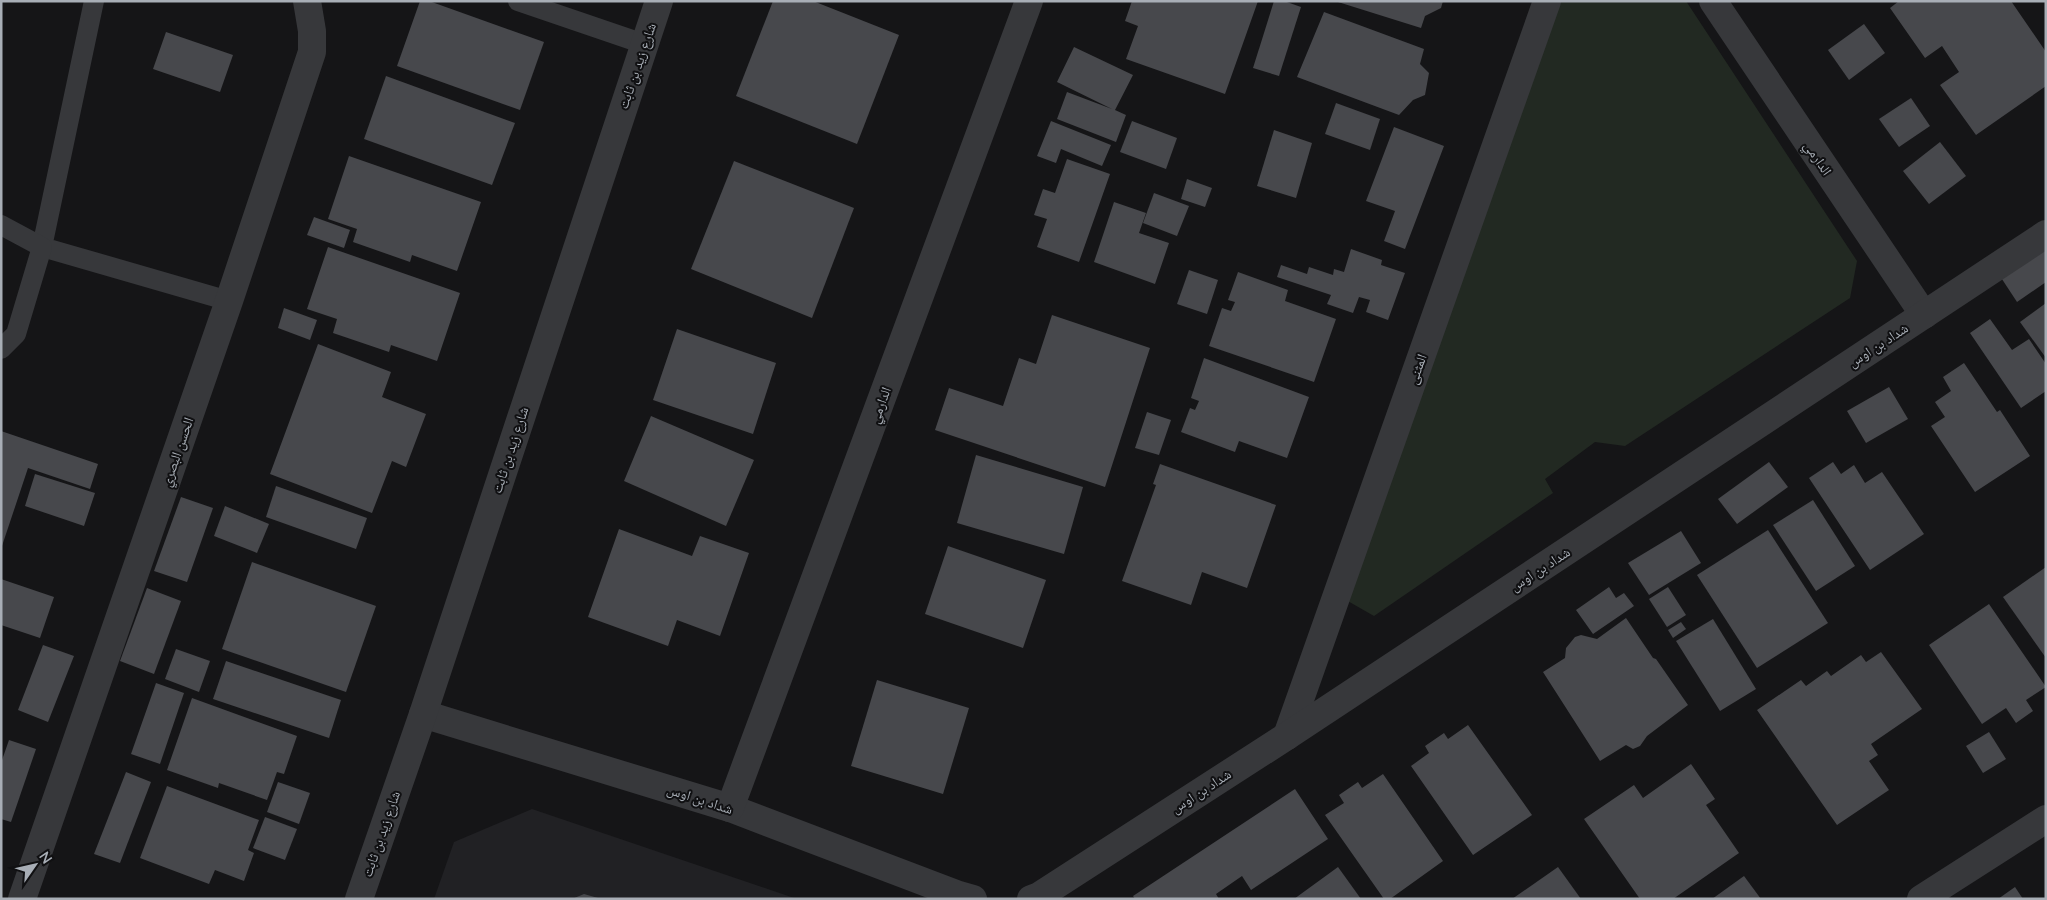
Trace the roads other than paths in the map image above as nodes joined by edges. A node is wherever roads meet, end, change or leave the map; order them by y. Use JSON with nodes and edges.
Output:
{"nodes":[{"id":1,"x":94,"y":1,"type":"edge"},
{"id":2,"x":307,"y":1,"type":"edge"},
{"id":3,"x":518,"y":1,"type":"edge"},
{"id":4,"x":659,"y":1,"type":"edge"},
{"id":5,"x":1029,"y":1,"type":"edge"},
{"id":6,"x":1547,"y":1,"type":"edge"},
{"id":7,"x":1713,"y":1,"type":"edge"},
{"id":8,"x":644,"y":44,"type":"junction"},
{"id":9,"x":1,"y":225,"type":"edge"},
{"id":10,"x":2046,"y":234,"type":"edge"},
{"id":11,"x":42,"y":247,"type":"junction"},
{"id":12,"x":229,"y":301,"type":"junction"},
{"id":13,"x":1924,"y":315,"type":"junction"},
{"id":14,"x":1,"y":349,"type":"edge"},
{"id":15,"x":423,"y":714,"type":"junction"},
{"id":16,"x":1287,"y":736,"type":"junction"},
{"id":17,"x":730,"y":808,"type":"junction"},
{"id":18,"x":2046,"y":819,"type":"edge"},
{"id":19,"x":1037,"y":898,"type":"edge"},
{"id":20,"x":22,"y":899,"type":"edge"},
{"id":21,"x":359,"y":899,"type":"edge"},
{"id":22,"x":973,"y":899,"type":"edge"},
{"id":23,"x":1921,"y":899,"type":"edge"}],
"edges":[{"from":1,"to":11,"type":"lane"},
{"from":2,"to":12,"type":"street","name":"الحسن البصري"},
{"from":3,"to":8,"type":"lane"},
{"from":4,"to":8,"type":"street","name":"شارع زيد بن ثابت"},
{"from":5,"to":17,"type":"street","name":"الدارمي"},
{"from":6,"to":16,"type":"street","name":"المثنى"},
{"from":7,"to":13,"type":"street","name":"الدارمي"},
{"from":8,"to":15,"type":"street","name":"شارع زيد بن ثابت"},
{"from":9,"to":11,"type":"lane"},
{"from":10,"to":13,"type":"street","name":"شداد بن اوس"},
{"from":11,"to":12,"type":"lane"},
{"from":11,"to":14,"type":"lane"},
{"from":12,"to":20,"type":"street","name":"الحسن البصري"},
{"from":13,"to":16,"type":"street","name":"شداد بن اوس"},
{"from":15,"to":17,"type":"street","name":"شداد بن اوس"},
{"from":15,"to":21,"type":"street","name":"شارع زيد بن ثابت"},
{"from":16,"to":19,"type":"street","name":"شداد بن اوس"},
{"from":17,"to":22,"type":"street","name":"شداد بن اوس"},
{"from":18,"to":23,"type":"street"}]}
